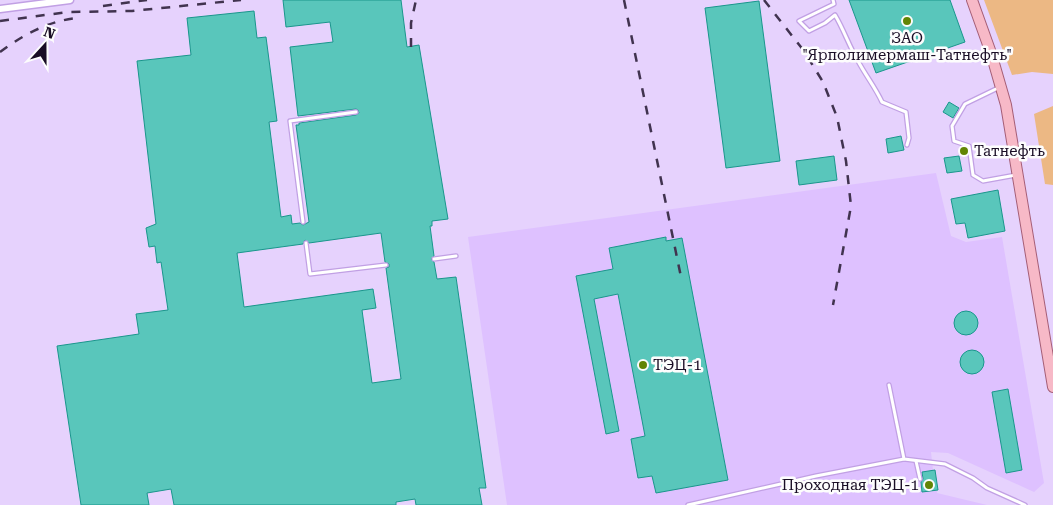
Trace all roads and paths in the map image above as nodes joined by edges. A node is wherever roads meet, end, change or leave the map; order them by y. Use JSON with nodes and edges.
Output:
{"nodes":[{"id":1,"x":70,"y":0,"type":"edge"},
{"id":2,"x":833,"y":0,"type":"edge"},
{"id":3,"x":972,"y":0,"type":"edge"},
{"id":4,"x":0,"y":9,"type":"edge"},
{"id":5,"x":1001,"y":86,"type":"junction"},
{"id":6,"x":356,"y":112,"type":"dead end"},
{"id":7,"x":907,"y":145,"type":"dead end"},
{"id":8,"x":1017,"y":175,"type":"junction"},
{"id":9,"x":303,"y":222,"type":"dead end"},
{"id":10,"x":306,"y":243,"type":"dead end"},
{"id":11,"x":456,"y":256,"type":"dead end"},
{"id":12,"x":434,"y":259,"type":"dead end"},
{"id":13,"x":386,"y":265,"type":"dead end"},
{"id":14,"x":889,"y":385,"type":"dead end"},
{"id":15,"x":1053,"y":387,"type":"edge"},
{"id":16,"x":904,"y":459,"type":"junction"},
{"id":17,"x":916,"y":461,"type":"junction"},
{"id":18,"x":920,"y":479,"type":"dead end"},
{"id":19,"x":688,"y":505,"type":"edge"},
{"id":20,"x":1025,"y":505,"type":"edge"}],
"edges":[{"from":1,"to":4,"type":"street"},
{"from":2,"to":7,"type":"lane"},
{"from":3,"to":5,"type":"main road"},
{"from":5,"to":8,"type":"main road"},
{"from":5,"to":8,"type":"lane"},
{"from":6,"to":9,"type":"lane"},
{"from":8,"to":15,"type":"main road"},
{"from":10,"to":13,"type":"lane"},
{"from":11,"to":12,"type":"lane"},
{"from":14,"to":16,"type":"lane"},
{"from":16,"to":17,"type":"lane"},
{"from":16,"to":19,"type":"lane"},
{"from":17,"to":18,"type":"lane"},
{"from":17,"to":20,"type":"lane"}]}
